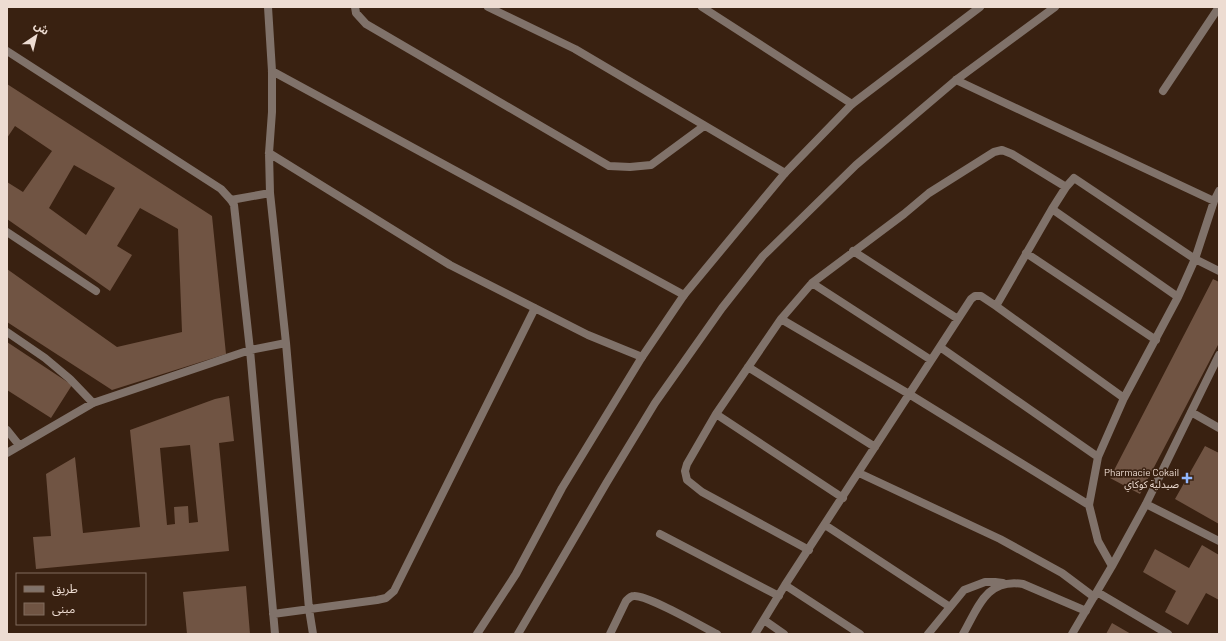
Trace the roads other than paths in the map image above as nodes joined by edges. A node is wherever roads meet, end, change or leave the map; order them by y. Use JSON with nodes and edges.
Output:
{"nodes":[{"id":1,"x":268,"y":7,"type":"edge"},
{"id":2,"x":355,"y":7,"type":"edge"},
{"id":3,"x":488,"y":7,"type":"edge"},
{"id":4,"x":702,"y":7,"type":"edge"},
{"id":5,"x":980,"y":7,"type":"edge"},
{"id":6,"x":1055,"y":7,"type":"edge"},
{"id":7,"x":1219,"y":7,"type":"edge"},
{"id":8,"x":7,"y":51,"type":"edge"},
{"id":9,"x":272,"y":71,"type":"junction"},
{"id":10,"x":956,"y":80,"type":"junction"},
{"id":11,"x":1163,"y":91,"type":"dead end"},
{"id":12,"x":852,"y":104,"type":"junction"},
{"id":13,"x":704,"y":126,"type":"junction"},
{"id":14,"x":269,"y":153,"type":"junction"},
{"id":15,"x":785,"y":173,"type":"junction"},
{"id":16,"x":1066,"y":187,"type":"junction"},
{"id":17,"x":1219,"y":191,"type":"edge"},
{"id":18,"x":270,"y":193,"type":"junction"},
{"id":19,"x":231,"y":200,"type":"junction"},
{"id":20,"x":1214,"y":201,"type":"junction"},
{"id":21,"x":1052,"y":209,"type":"junction"},
{"id":22,"x":7,"y":232,"type":"edge"},
{"id":23,"x":854,"y":252,"type":"junction"},
{"id":24,"x":1026,"y":253,"type":"junction"},
{"id":25,"x":1195,"y":259,"type":"junction"},
{"id":26,"x":1219,"y":271,"type":"edge"},
{"id":27,"x":812,"y":284,"type":"junction"},
{"id":28,"x":96,"y":291,"type":"dead end"},
{"id":29,"x":684,"y":295,"type":"junction"},
{"id":30,"x":1178,"y":297,"type":"junction"},
{"id":31,"x":996,"y":306,"type":"junction"},
{"id":32,"x":535,"y":308,"type":"junction"},
{"id":33,"x":781,"y":319,"type":"junction"},
{"id":34,"x":958,"y":319,"type":"junction"},
{"id":35,"x":7,"y":332,"type":"edge"},
{"id":36,"x":1156,"y":340,"type":"junction"},
{"id":37,"x":286,"y":343,"type":"junction"},
{"id":38,"x":940,"y":347,"type":"junction"},
{"id":39,"x":250,"y":350,"type":"junction"},
{"id":40,"x":1219,"y":355,"type":"edge"},
{"id":41,"x":642,"y":357,"type":"junction"},
{"id":42,"x":931,"y":360,"type":"junction"},
{"id":43,"x":748,"y":367,"type":"junction"},
{"id":44,"x":909,"y":394,"type":"junction"},
{"id":45,"x":1124,"y":398,"type":"junction"},
{"id":46,"x":93,"y":402,"type":"junction"},
{"id":47,"x":1191,"y":412,"type":"junction"},
{"id":48,"x":716,"y":414,"type":"junction"},
{"id":49,"x":1219,"y":428,"type":"edge"},
{"id":50,"x":7,"y":430,"type":"edge"},
{"id":51,"x":20,"y":446,"type":"junction"},
{"id":52,"x":875,"y":447,"type":"junction"},
{"id":53,"x":7,"y":453,"type":"edge"},
{"id":54,"x":1098,"y":456,"type":"junction"},
{"id":55,"x":859,"y":473,"type":"junction"},
{"id":56,"x":843,"y":498,"type":"junction"},
{"id":57,"x":1146,"y":504,"type":"junction"},
{"id":58,"x":1089,"y":505,"type":"junction"},
{"id":59,"x":825,"y":525,"type":"junction"},
{"id":60,"x":660,"y":534,"type":"dead end"},
{"id":61,"x":1219,"y":541,"type":"edge"},
{"id":62,"x":809,"y":550,"type":"junction"},
{"id":63,"x":1112,"y":566,"type":"junction"},
{"id":64,"x":1004,"y":584,"type":"junction"},
{"id":65,"x":785,"y":585,"type":"junction"},
{"id":66,"x":1096,"y":594,"type":"junction"},
{"id":67,"x":780,"y":596,"type":"junction"},
{"id":68,"x":950,"y":607,"type":"junction"},
{"id":69,"x":310,"y":609,"type":"junction"},
{"id":70,"x":1086,"y":612,"type":"junction"},
{"id":71,"x":273,"y":614,"type":"junction"},
{"id":72,"x":764,"y":620,"type":"junction"},
{"id":73,"x":275,"y":634,"type":"edge"},
{"id":74,"x":313,"y":634,"type":"edge"},
{"id":75,"x":477,"y":634,"type":"edge"},
{"id":76,"x":518,"y":634,"type":"edge"},
{"id":77,"x":610,"y":634,"type":"edge"},
{"id":78,"x":717,"y":634,"type":"edge"},
{"id":79,"x":755,"y":634,"type":"edge"},
{"id":80,"x":784,"y":634,"type":"edge"},
{"id":81,"x":860,"y":634,"type":"edge"},
{"id":82,"x":928,"y":634,"type":"edge"},
{"id":83,"x":963,"y":634,"type":"edge"},
{"id":84,"x":1072,"y":634,"type":"edge"},
{"id":85,"x":1168,"y":634,"type":"edge"}],
"edges":[{"from":1,"to":9,"type":"street"},
{"from":2,"to":13,"type":"street"},
{"from":3,"to":13,"type":"street"},
{"from":4,"to":12,"type":"street"},
{"from":5,"to":12,"type":"street"},
{"from":6,"to":10,"type":"street"},
{"from":7,"to":11,"type":"street"},
{"from":8,"to":19,"type":"street"},
{"from":9,"to":14,"type":"street"},
{"from":9,"to":29,"type":"street"},
{"from":10,"to":20,"type":"street"},
{"from":10,"to":76,"type":"street"},
{"from":12,"to":15,"type":"street"},
{"from":13,"to":15,"type":"street"},
{"from":14,"to":18,"type":"street"},
{"from":14,"to":32,"type":"street"},
{"from":15,"to":29,"type":"street"},
{"from":16,"to":21,"type":"street"},
{"from":16,"to":23,"type":"street"},
{"from":16,"to":25,"type":"street"},
{"from":17,"to":20,"type":"street"},
{"from":18,"to":19,"type":"street"},
{"from":18,"to":37,"type":"street"},
{"from":19,"to":39,"type":"street"},
{"from":20,"to":25,"type":"street"},
{"from":21,"to":24,"type":"street"},
{"from":21,"to":30,"type":"street"},
{"from":22,"to":28,"type":"street"},
{"from":23,"to":27,"type":"street"},
{"from":23,"to":34,"type":"street"},
{"from":24,"to":31,"type":"street"},
{"from":24,"to":36,"type":"street"},
{"from":25,"to":26,"type":"street"},
{"from":25,"to":30,"type":"street"},
{"from":27,"to":33,"type":"street"},
{"from":27,"to":42,"type":"street"},
{"from":29,"to":41,"type":"street"},
{"from":30,"to":36,"type":"street"},
{"from":31,"to":34,"type":"street"},
{"from":31,"to":45,"type":"street"},
{"from":32,"to":41,"type":"street"},
{"from":32,"to":69,"type":"street"},
{"from":33,"to":43,"type":"street"},
{"from":33,"to":44,"type":"street"},
{"from":34,"to":38,"type":"street"},
{"from":35,"to":46,"type":"street"},
{"from":36,"to":45,"type":"street"},
{"from":37,"to":39,"type":"street"},
{"from":37,"to":69,"type":"street"},
{"from":38,"to":42,"type":"street"},
{"from":38,"to":54,"type":"street"},
{"from":39,"to":46,"type":"street"},
{"from":39,"to":71,"type":"street"},
{"from":40,"to":47,"type":"street"},
{"from":41,"to":75,"type":"street"},
{"from":42,"to":44,"type":"street"},
{"from":43,"to":48,"type":"street"},
{"from":43,"to":52,"type":"street"},
{"from":44,"to":52,"type":"street"},
{"from":44,"to":58,"type":"street"},
{"from":45,"to":54,"type":"street"},
{"from":46,"to":51,"type":"street"},
{"from":47,"to":49,"type":"street"},
{"from":47,"to":57,"type":"street"},
{"from":48,"to":56,"type":"street"},
{"from":48,"to":62,"type":"street"},
{"from":50,"to":51,"type":"street"},
{"from":51,"to":53,"type":"street"},
{"from":52,"to":55,"type":"street"},
{"from":54,"to":58,"type":"street"},
{"from":55,"to":56,"type":"street"},
{"from":55,"to":66,"type":"street"},
{"from":56,"to":59,"type":"street"},
{"from":57,"to":61,"type":"street"},
{"from":57,"to":63,"type":"street"},
{"from":58,"to":63,"type":"street"},
{"from":59,"to":62,"type":"street"},
{"from":59,"to":68,"type":"street"},
{"from":60,"to":67,"type":"street"},
{"from":62,"to":65,"type":"street"},
{"from":63,"to":66,"type":"street"},
{"from":64,"to":68,"type":"street"},
{"from":64,"to":70,"type":"street"},
{"from":64,"to":83,"type":"street"},
{"from":65,"to":67,"type":"street"},
{"from":65,"to":81,"type":"street"},
{"from":66,"to":70,"type":"street"},
{"from":66,"to":85,"type":"street"},
{"from":67,"to":72,"type":"street"},
{"from":68,"to":82,"type":"street"},
{"from":69,"to":71,"type":"street"},
{"from":69,"to":74,"type":"street"},
{"from":70,"to":84,"type":"street"},
{"from":71,"to":73,"type":"street"},
{"from":72,"to":79,"type":"street"},
{"from":72,"to":80,"type":"street"},
{"from":77,"to":78,"type":"street"}]}
